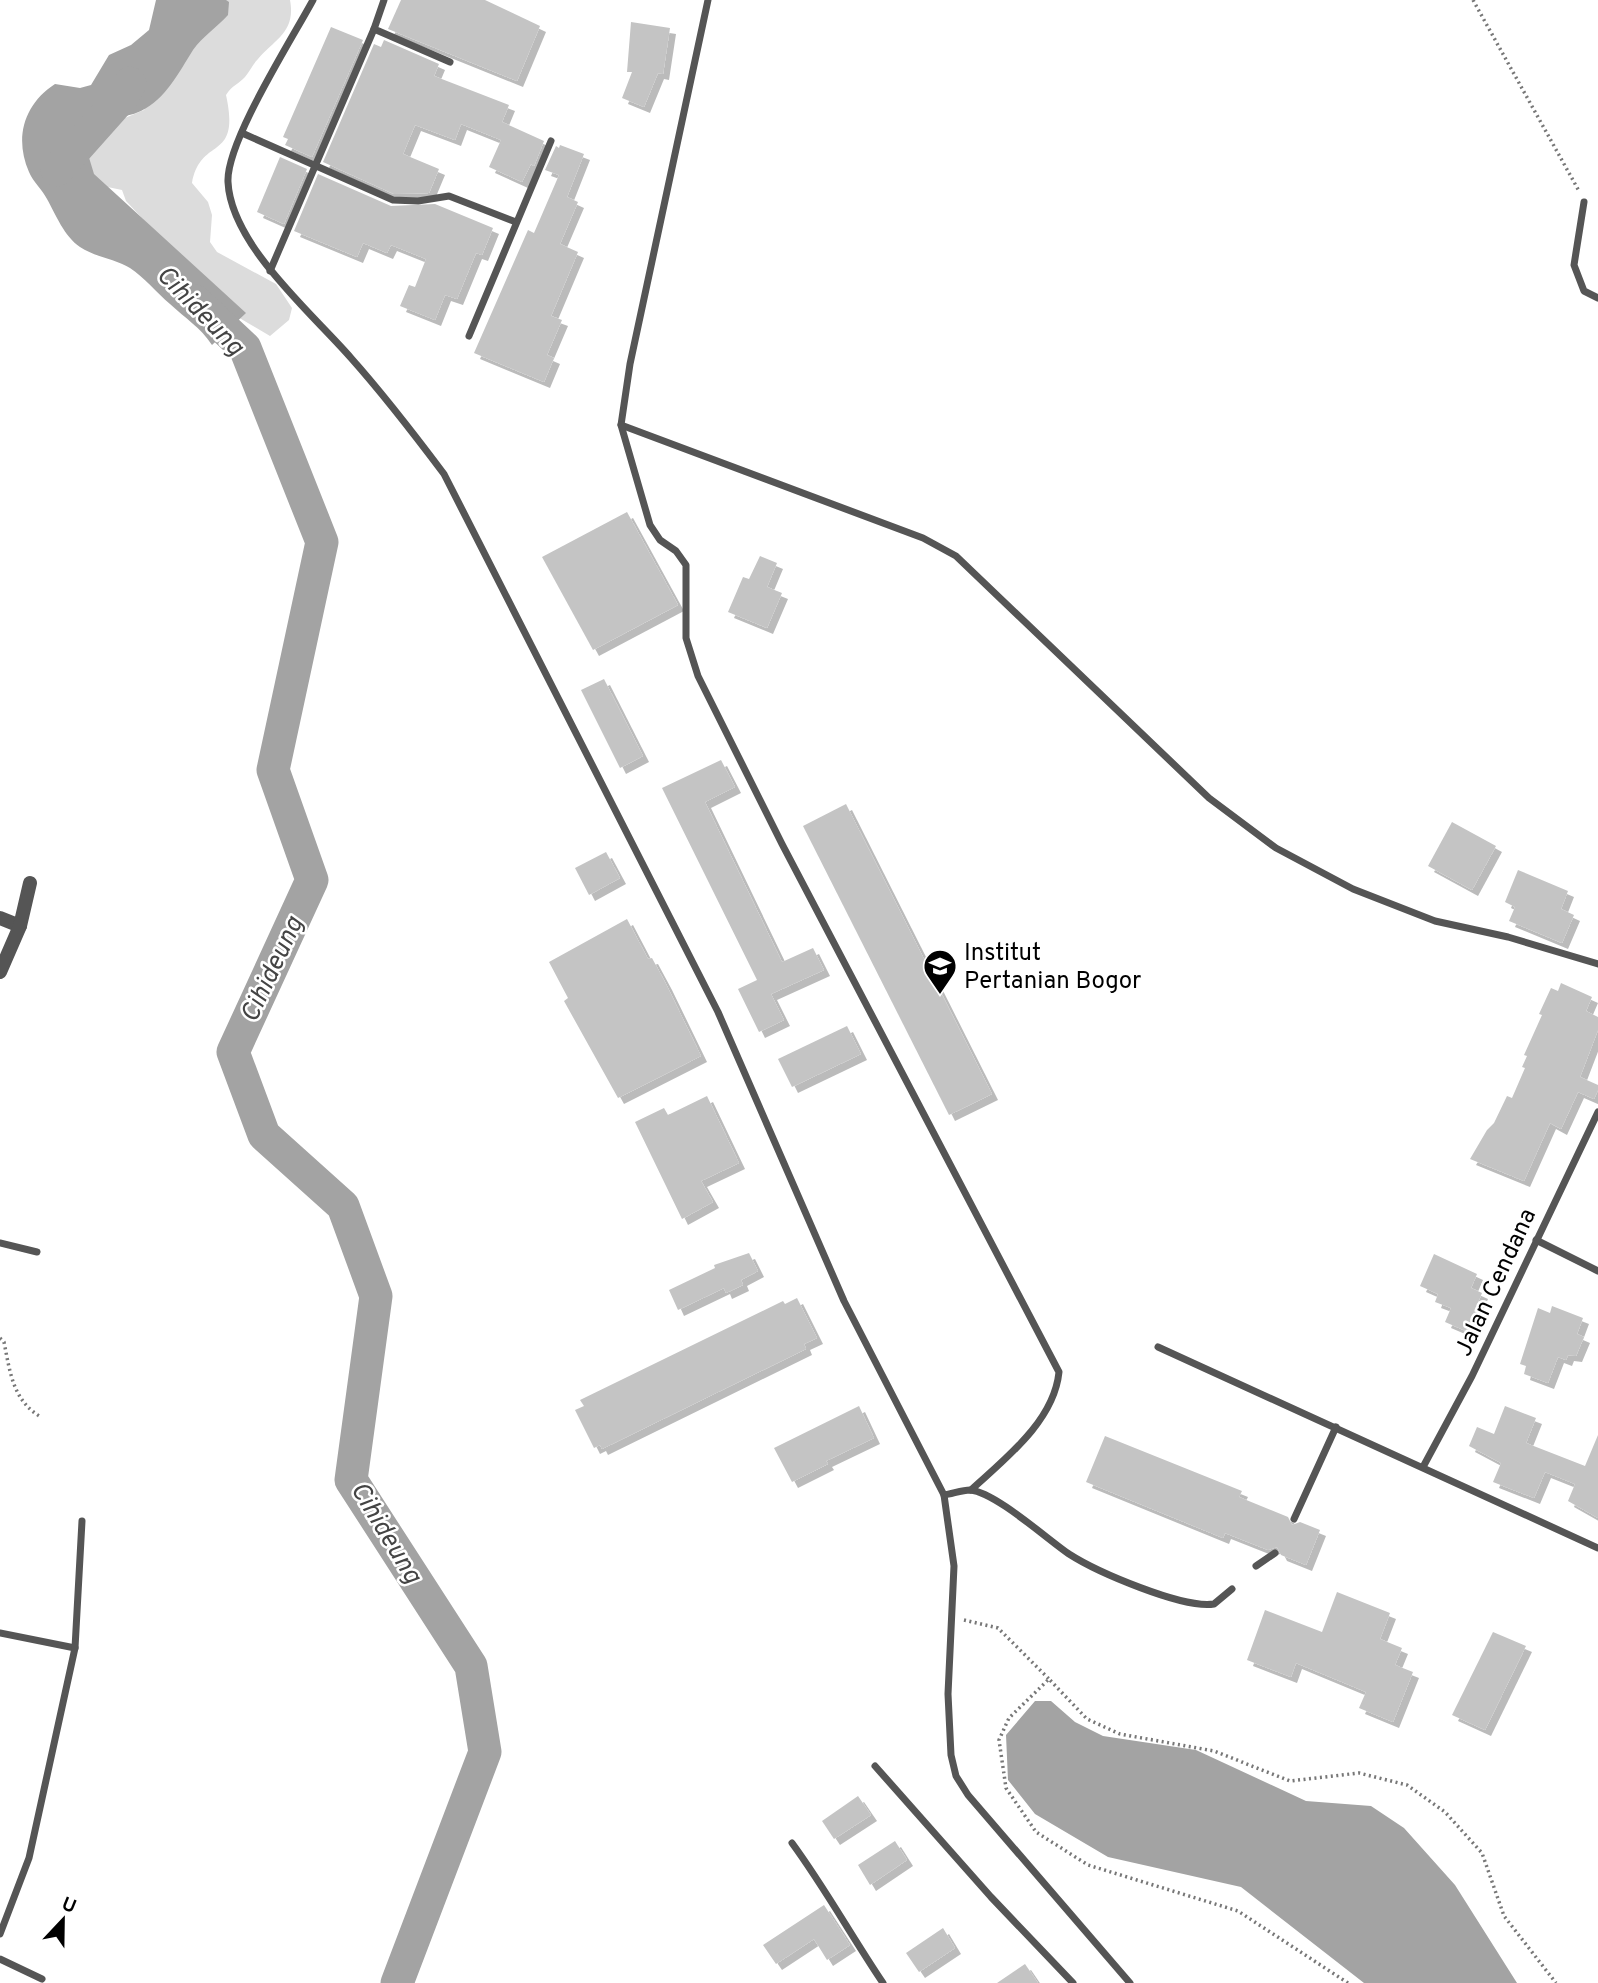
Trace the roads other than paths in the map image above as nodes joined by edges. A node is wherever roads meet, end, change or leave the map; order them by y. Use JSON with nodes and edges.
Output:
{"nodes":[{"id":1,"x":313,"y":0,"type":"edge"},
{"id":2,"x":384,"y":0,"type":"edge"},
{"id":3,"x":708,"y":0,"type":"edge"},
{"id":4,"x":374,"y":29,"type":"junction"},
{"id":5,"x":450,"y":62,"type":"dead end"},
{"id":6,"x":242,"y":134,"type":"junction"},
{"id":7,"x":551,"y":141,"type":"dead end"},
{"id":8,"x":315,"y":165,"type":"junction"},
{"id":9,"x":1584,"y":202,"type":"road end"},
{"id":10,"x":516,"y":222,"type":"junction"},
{"id":11,"x":270,"y":271,"type":"junction"},
{"id":12,"x":1598,"y":298,"type":"edge"},
{"id":13,"x":469,"y":336,"type":"dead end"},
{"id":14,"x":621,"y":425,"type":"junction"},
{"id":15,"x":30,"y":883,"type":"dead end"},
{"id":16,"x":0,"y":918,"type":"edge"},
{"id":17,"x":20,"y":926,"type":"junction"},
{"id":18,"x":1598,"y":964,"type":"edge"},
{"id":19,"x":0,"y":972,"type":"edge"},
{"id":20,"x":1598,"y":1112,"type":"edge"},
{"id":21,"x":1536,"y":1241,"type":"junction"},
{"id":22,"x":0,"y":1243,"type":"edge"},
{"id":23,"x":37,"y":1252,"type":"dead end"},
{"id":24,"x":1598,"y":1271,"type":"edge"},
{"id":25,"x":1158,"y":1348,"type":"dead end"},
{"id":26,"x":1336,"y":1427,"type":"junction"},
{"id":27,"x":1423,"y":1467,"type":"junction"},
{"id":28,"x":971,"y":1490,"type":"junction"},
{"id":29,"x":944,"y":1496,"type":"junction"},
{"id":30,"x":1294,"y":1519,"type":"dead end"},
{"id":31,"x":82,"y":1521,"type":"dead end"},
{"id":32,"x":1598,"y":1548,"type":"edge"},
{"id":33,"x":1275,"y":1553,"type":"dead end"},
{"id":34,"x":1256,"y":1566,"type":"dead end"},
{"id":35,"x":1232,"y":1589,"type":"dead end"},
{"id":36,"x":0,"y":1633,"type":"edge"},
{"id":37,"x":75,"y":1648,"type":"junction"},
{"id":38,"x":875,"y":1766,"type":"dead end"},
{"id":39,"x":792,"y":1843,"type":"dead end"},
{"id":40,"x":0,"y":1934,"type":"edge"},
{"id":41,"x":0,"y":1959,"type":"edge"},
{"id":42,"x":42,"y":1979,"type":"dead end"},
{"id":43,"x":883,"y":1983,"type":"edge"},
{"id":44,"x":1073,"y":1983,"type":"edge"},
{"id":45,"x":1130,"y":1983,"type":"edge"}],
"edges":[{"from":1,"to":6,"type":"lane"},
{"from":2,"to":4,"type":"lane"},
{"from":3,"to":14,"type":"lane"},
{"from":4,"to":5,"type":"lane"},
{"from":4,"to":8,"type":"lane"},
{"from":6,"to":8,"type":"lane"},
{"from":6,"to":11,"type":"lane"},
{"from":7,"to":10,"type":"lane"},
{"from":8,"to":10,"type":"lane"},
{"from":8,"to":11,"type":"lane"},
{"from":9,"to":12,"type":"lane"},
{"from":10,"to":13,"type":"lane"},
{"from":11,"to":29,"type":"lane"},
{"from":14,"to":18,"type":"lane"},
{"from":14,"to":28,"type":"lane"},
{"from":15,"to":17,"type":"street"},
{"from":16,"to":17,"type":"street"},
{"from":17,"to":19,"type":"street"},
{"from":20,"to":21,"type":"lane","name":"Jalan Cendana"},
{"from":21,"to":24,"type":"lane"},
{"from":21,"to":27,"type":"lane","name":"Jalan Cendana"},
{"from":22,"to":23,"type":"lane"},
{"from":25,"to":26,"type":"lane"},
{"from":26,"to":27,"type":"lane"},
{"from":26,"to":30,"type":"lane"},
{"from":27,"to":32,"type":"lane"},
{"from":28,"to":29,"type":"lane"},
{"from":28,"to":35,"type":"lane"},
{"from":29,"to":45,"type":"lane"},
{"from":31,"to":37,"type":"lane"},
{"from":33,"to":34,"type":"lane"},
{"from":36,"to":37,"type":"lane"},
{"from":37,"to":40,"type":"lane"},
{"from":38,"to":44,"type":"lane"},
{"from":39,"to":43,"type":"lane"},
{"from":41,"to":42,"type":"lane"}]}
